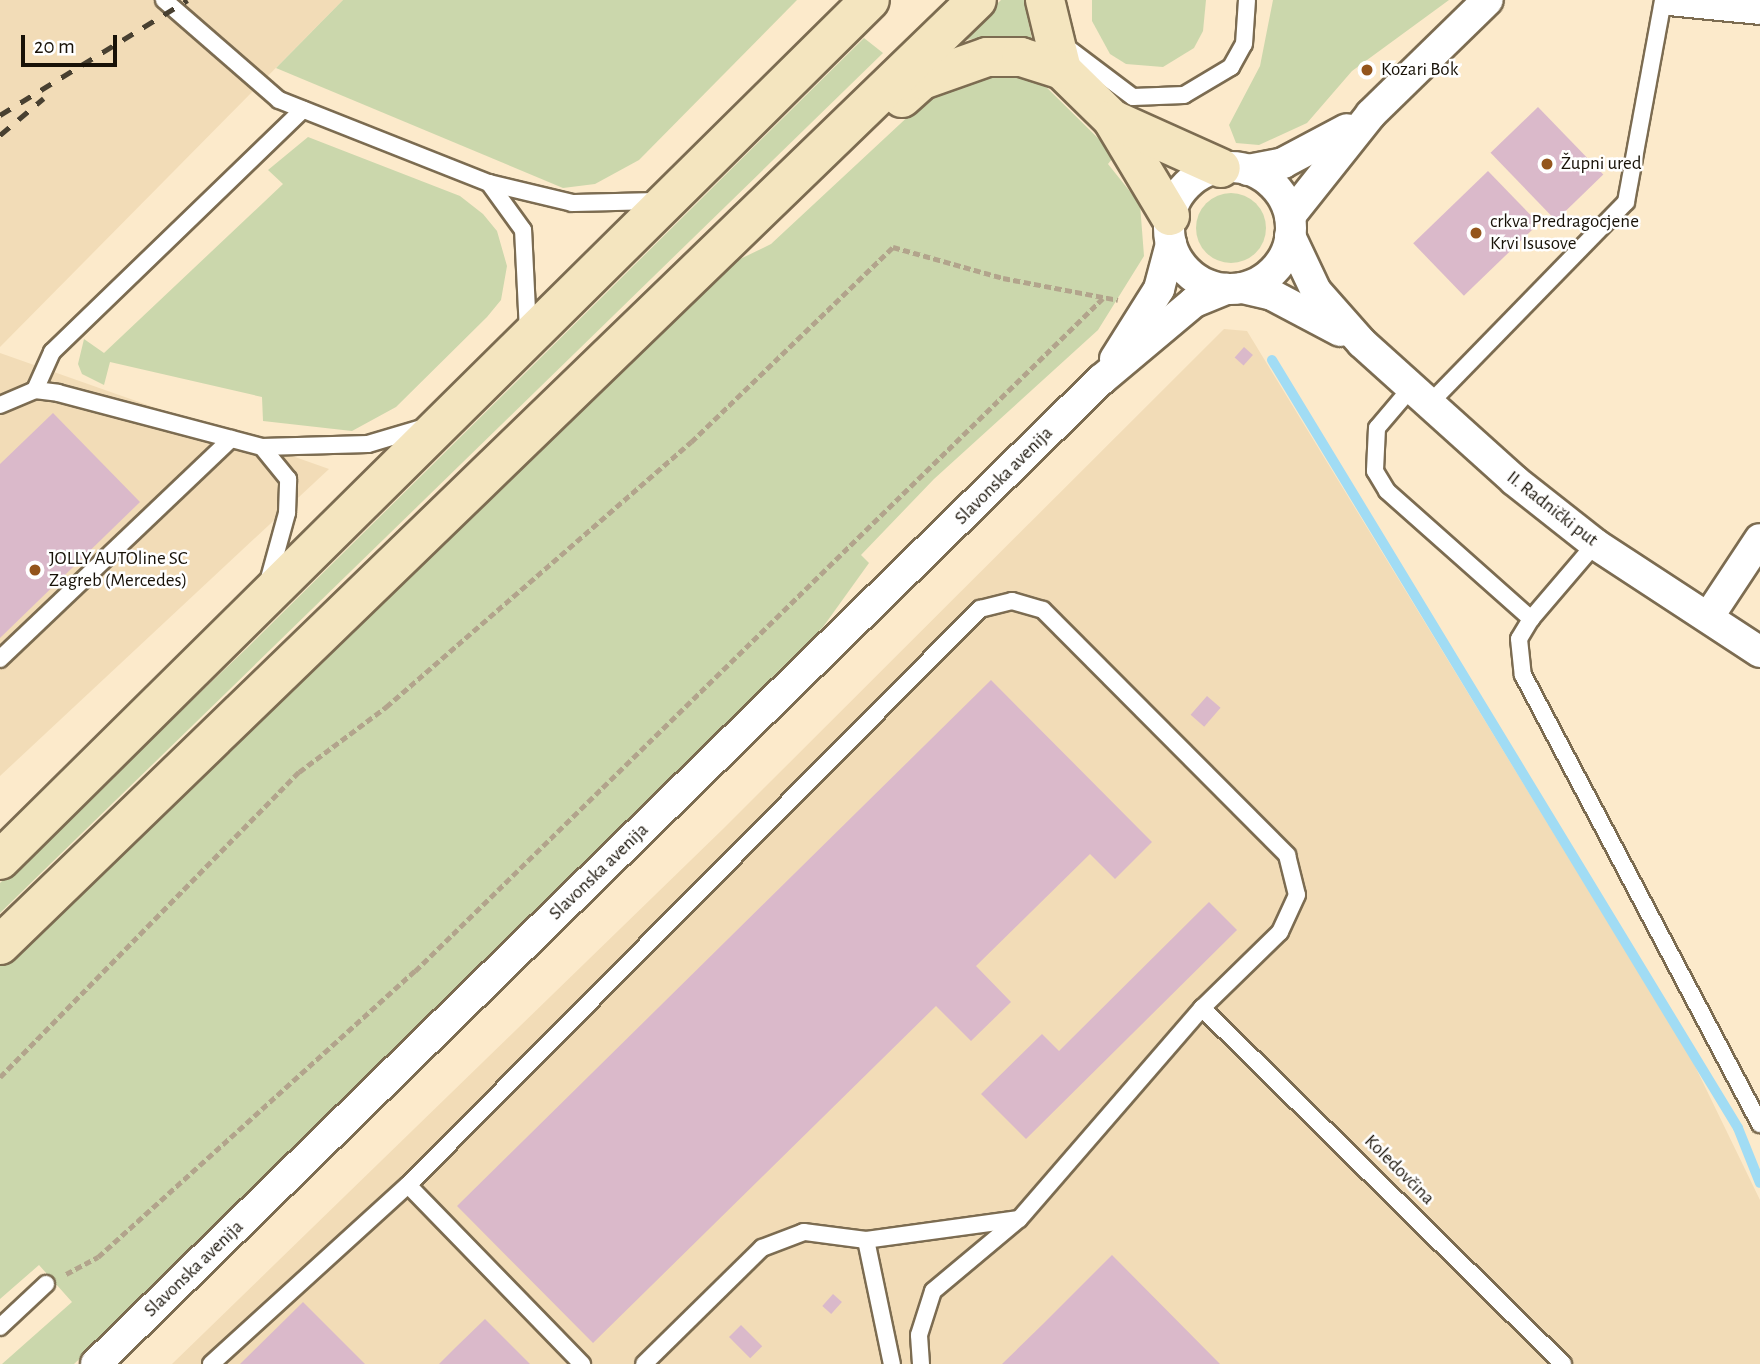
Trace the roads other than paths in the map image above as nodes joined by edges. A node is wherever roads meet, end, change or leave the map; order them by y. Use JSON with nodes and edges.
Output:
{"nodes":[{"id":1,"x":870,"y":0,"type":"edge"},
{"id":2,"x":1247,"y":0,"type":"edge"},
{"id":3,"x":1488,"y":0,"type":"edge"},
{"id":4,"x":1662,"y":0,"type":"edge"},
{"id":5,"x":1670,"y":0,"type":"edge"},
{"id":6,"x":974,"y":1,"type":"edge"},
{"id":7,"x":171,"y":3,"type":"edge"},
{"id":8,"x":1760,"y":9,"type":"edge"},
{"id":9,"x":1050,"y":10,"type":"edge"},
{"id":10,"x":1062,"y":70,"type":"junction"},
{"id":11,"x":303,"y":110,"type":"junction"},
{"id":12,"x":1371,"y":114,"type":"junction"},
{"id":13,"x":1112,"y":119,"type":"junction"},
{"id":14,"x":831,"y":140,"type":"junction"},
{"id":15,"x":1234,"y":169,"type":"junction"},
{"id":16,"x":489,"y":183,"type":"junction"},
{"id":17,"x":668,"y":201,"type":"junction"},
{"id":18,"x":1290,"y":226,"type":"junction"},
{"id":19,"x":1170,"y":230,"type":"junction"},
{"id":20,"x":1234,"y":288,"type":"junction"},
{"id":21,"x":527,"y":340,"type":"junction"},
{"id":22,"x":1362,"y":343,"type":"junction"},
{"id":23,"x":1101,"y":380,"type":"junction"},
{"id":24,"x":35,"y":390,"type":"junction"},
{"id":25,"x":1420,"y":396,"type":"junction"},
{"id":26,"x":0,"y":405,"type":"edge"},
{"id":27,"x":448,"y":420,"type":"junction"},
{"id":28,"x":231,"y":439,"type":"junction"},
{"id":29,"x":262,"y":447,"type":"junction"},
{"id":30,"x":1760,"y":539,"type":"edge"},
{"id":31,"x":1595,"y":544,"type":"junction"},
{"id":32,"x":262,"y":606,"type":"junction"},
{"id":33,"x":1709,"y":616,"type":"junction"},
{"id":34,"x":1531,"y":619,"type":"junction"},
{"id":35,"x":1760,"y":652,"type":"edge"},
{"id":36,"x":0,"y":659,"type":"edge"},
{"id":37,"x":34,"y":827,"type":"junction"},
{"id":38,"x":0,"y":846,"type":"edge"},
{"id":39,"x":0,"y":860,"type":"edge"},
{"id":40,"x":0,"y":944,"type":"edge"},
{"id":41,"x":1202,"y":1009,"type":"junction"},
{"id":42,"x":1760,"y":1124,"type":"edge"},
{"id":43,"x":408,"y":1185,"type":"junction"},
{"id":44,"x":1019,"y":1219,"type":"junction"},
{"id":45,"x":866,"y":1240,"type":"junction"},
{"id":46,"x":46,"y":1284,"type":"road end"},
{"id":47,"x":0,"y":1327,"type":"edge"},
{"id":48,"x":96,"y":1364,"type":"edge"},
{"id":49,"x":211,"y":1364,"type":"edge"},
{"id":50,"x":582,"y":1364,"type":"edge"},
{"id":51,"x":644,"y":1364,"type":"edge"},
{"id":52,"x":892,"y":1364,"type":"edge"},
{"id":53,"x":920,"y":1364,"type":"edge"},
{"id":54,"x":1563,"y":1364,"type":"edge"}],
"edges":[{"from":1,"to":17,"type":"main road"},
{"from":2,"to":9,"type":"lane"},
{"from":3,"to":12,"type":"street"},
{"from":4,"to":25,"type":"lane"},
{"from":5,"to":8,"type":"street"},
{"from":6,"to":14,"type":"main road"},
{"from":7,"to":11,"type":"lane"},
{"from":9,"to":10,"type":"main road"},
{"from":10,"to":13,"type":"main road"},
{"from":10,"to":14,"type":"main road"},
{"from":11,"to":16,"type":"lane"},
{"from":11,"to":24,"type":"lane"},
{"from":12,"to":15,"type":"street"},
{"from":12,"to":18,"type":"street"},
{"from":13,"to":15,"type":"main road"},
{"from":13,"to":19,"type":"main road"},
{"from":14,"to":40,"type":"main road"},
{"from":15,"to":18,"type":"street"},
{"from":15,"to":19,"type":"street"},
{"from":16,"to":17,"type":"lane"},
{"from":16,"to":21,"type":"lane"},
{"from":17,"to":21,"type":"main road"},
{"from":18,"to":20,"type":"street"},
{"from":18,"to":22,"type":"street","name":"II. Radnički put"},
{"from":19,"to":20,"type":"street"},
{"from":19,"to":23,"type":"street","name":"Slavonska avenija"},
{"from":20,"to":22,"type":"street","name":"II. Radnički put"},
{"from":20,"to":23,"type":"street","name":"Slavonska avenija"},
{"from":21,"to":27,"type":"main road"},
{"from":22,"to":25,"type":"street","name":"II. Radnički put"},
{"from":23,"to":48,"type":"street","name":"Slavonska avenija"},
{"from":24,"to":26,"type":"lane"},
{"from":24,"to":28,"type":"lane"},
{"from":25,"to":31,"type":"street","name":"II. Radnički put"},
{"from":25,"to":34,"type":"lane"},
{"from":27,"to":29,"type":"lane"},
{"from":27,"to":32,"type":"main road"},
{"from":28,"to":29,"type":"lane"},
{"from":28,"to":36,"type":"lane"},
{"from":29,"to":32,"type":"lane"},
{"from":30,"to":33,"type":"street"},
{"from":31,"to":33,"type":"street","name":"II. Radnički put"},
{"from":31,"to":34,"type":"lane"},
{"from":32,"to":37,"type":"main road"},
{"from":33,"to":35,"type":"street","name":"II. Radnički put"},
{"from":34,"to":42,"type":"lane"},
{"from":37,"to":38,"type":"main road"},
{"from":37,"to":39,"type":"main road"},
{"from":41,"to":43,"type":"lane"},
{"from":41,"to":44,"type":"lane"},
{"from":41,"to":54,"type":"lane","name":"Koledovčina"},
{"from":43,"to":49,"type":"lane"},
{"from":43,"to":50,"type":"lane"},
{"from":44,"to":45,"type":"lane"},
{"from":44,"to":53,"type":"lane"},
{"from":45,"to":51,"type":"lane"},
{"from":45,"to":52,"type":"lane"},
{"from":46,"to":47,"type":"lane"}]}
